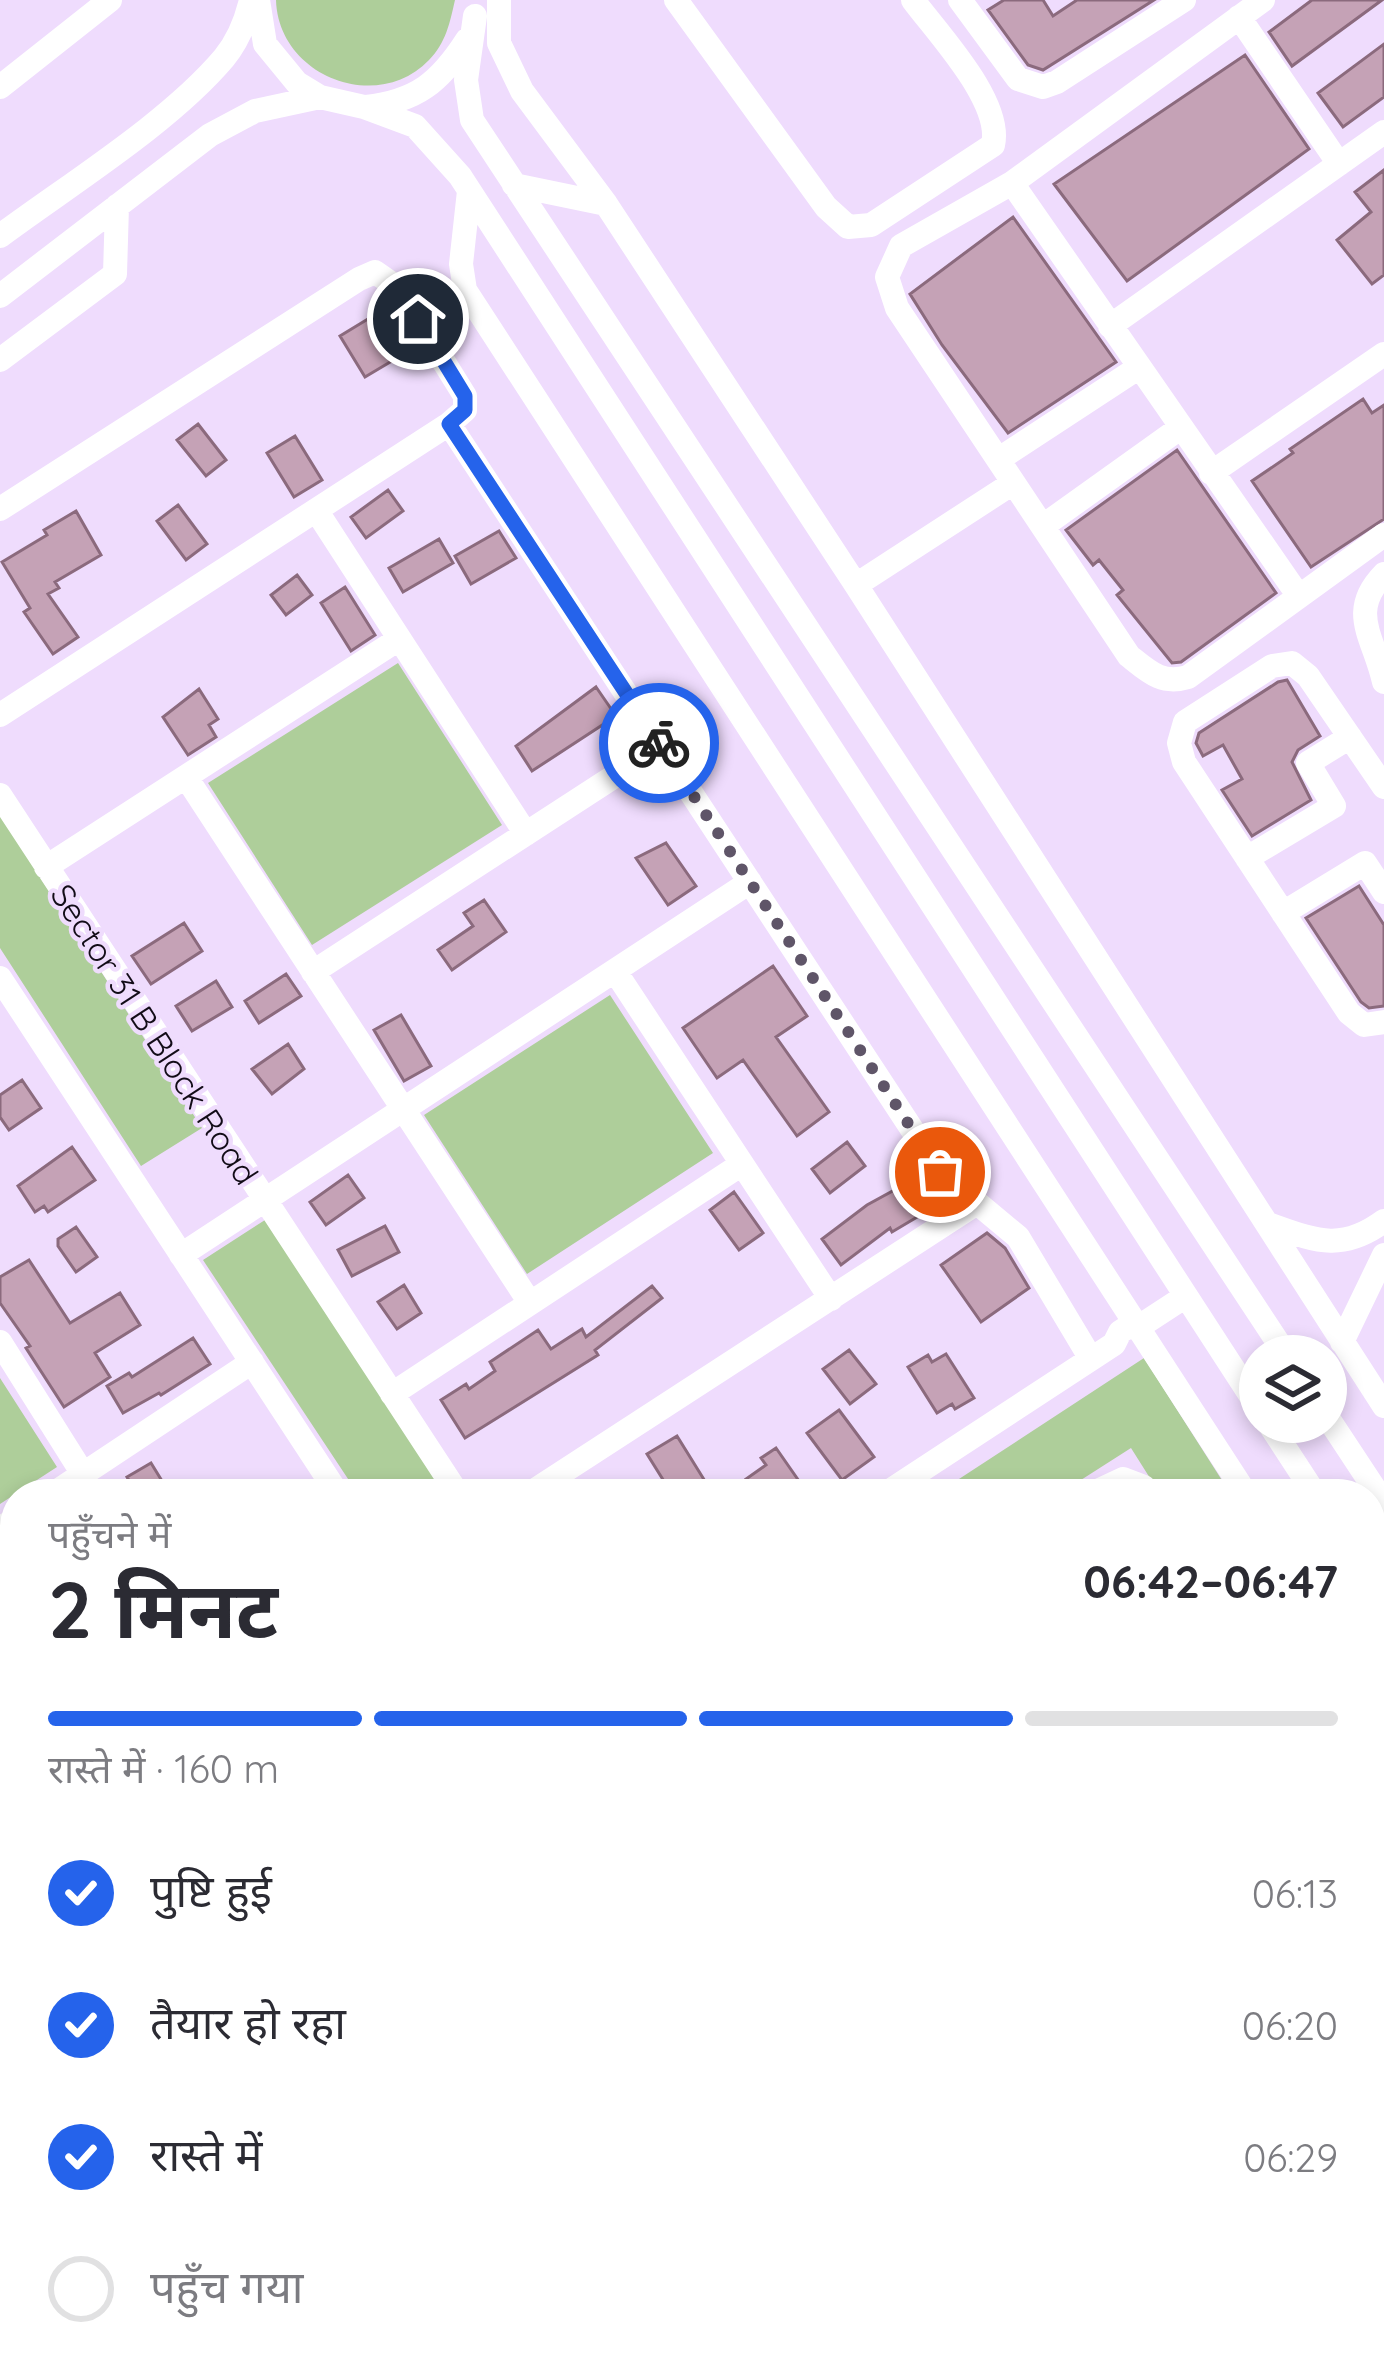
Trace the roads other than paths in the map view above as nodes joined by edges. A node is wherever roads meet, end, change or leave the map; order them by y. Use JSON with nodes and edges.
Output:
{"nodes":[{"id":1,"x":110,"y":0,"type":"edge"},
{"id":2,"x":255,"y":0,"type":"edge"},
{"id":3,"x":499,"y":0,"type":"edge"},
{"id":4,"x":676,"y":0,"type":"edge"},
{"id":5,"x":913,"y":0,"type":"edge"},
{"id":6,"x":960,"y":0,"type":"edge"},
{"id":7,"x":1184,"y":0,"type":"edge"},
{"id":8,"x":1263,"y":0,"type":"edge"},
{"id":9,"x":476,"y":8,"type":"edge"},
{"id":10,"x":1239,"y":17,"type":"junction"},
{"id":11,"x":0,"y":87,"type":"edge"},
{"id":12,"x":320,"y":98,"type":"junction"},
{"id":13,"x":364,"y":107,"type":"junction"},
{"id":14,"x":1384,"y":132,"type":"edge"},
{"id":15,"x":1339,"y":164,"type":"junction"},
{"id":16,"x":1012,"y":183,"type":"junction"},
{"id":17,"x":514,"y":185,"type":"junction"},
{"id":18,"x":469,"y":191,"type":"junction"},
{"id":19,"x":606,"y":204,"type":"junction"},
{"id":20,"x":117,"y":206,"type":"junction"},
{"id":21,"x":0,"y":236,"type":"edge"},
{"id":22,"x":0,"y":296,"type":"edge"},
{"id":23,"x":1110,"y":326,"type":"junction"},
{"id":24,"x":1384,"y":353,"type":"edge"},
{"id":25,"x":0,"y":360,"type":"edge"},
{"id":26,"x":1138,"y":368,"type":"junction"},
{"id":27,"x":449,"y":424,"type":"junction"},
{"id":28,"x":1180,"y":428,"type":"junction"},
{"id":29,"x":999,"y":459,"type":"junction"},
{"id":30,"x":1210,"y":473,"type":"junction"},
{"id":31,"x":1012,"y":483,"type":"junction"},
{"id":32,"x":0,"y":509,"type":"edge"},
{"id":33,"x":316,"y":510,"type":"junction"},
{"id":34,"x":1042,"y":526,"type":"junction"},
{"id":35,"x":1384,"y":536,"type":"edge"},
{"id":36,"x":1384,"y":574,"type":"edge"},
{"id":37,"x":856,"y":585,"type":"junction"},
{"id":38,"x":1298,"y":595,"type":"junction"},
{"id":39,"x":399,"y":639,"type":"junction"},
{"id":40,"x":1384,"y":682,"type":"edge"},
{"id":41,"x":0,"y":715,"type":"edge"},
{"id":42,"x":1349,"y":737,"type":"junction"},
{"id":43,"x":661,"y":746,"type":"junction"},
{"id":44,"x":186,"y":777,"type":"junction"},
{"id":45,"x":1384,"y":787,"type":"edge"},
{"id":46,"x":0,"y":795,"type":"edge"},
{"id":47,"x":526,"y":834,"type":"junction"},
{"id":48,"x":1247,"y":858,"type":"junction"},
{"id":49,"x":46,"y":867,"type":"junction"},
{"id":50,"x":750,"y":881,"type":"junction"},
{"id":51,"x":1384,"y":892,"type":"edge"},
{"id":52,"x":1283,"y":913,"type":"junction"},
{"id":53,"x":615,"y":970,"type":"junction"},
{"id":54,"x":313,"y":972,"type":"junction"},
{"id":55,"x":0,"y":978,"type":"edge"},
{"id":56,"x":1384,"y":1022,"type":"edge"},
{"id":57,"x":403,"y":1110,"type":"junction"},
{"id":58,"x":742,"y":1164,"type":"junction"},
{"id":59,"x":265,"y":1201,"type":"junction"},
{"id":60,"x":976,"y":1203,"type":"junction"},
{"id":61,"x":1384,"y":1221,"type":"edge"},
{"id":62,"x":1271,"y":1225,"type":"junction"},
{"id":63,"x":182,"y":1255,"type":"junction"},
{"id":64,"x":1384,"y":1255,"type":"edge"},
{"id":65,"x":1186,"y":1296,"type":"junction"},
{"id":66,"x":831,"y":1299,"type":"junction"},
{"id":67,"x":530,"y":1303,"type":"junction"},
{"id":68,"x":1138,"y":1329,"type":"junction"},
{"id":69,"x":1273,"y":1335,"type":"edge"},
{"id":70,"x":1338,"y":1335,"type":"edge"},
{"id":71,"x":1345,"y":1335,"type":"edge"},
{"id":72,"x":0,"y":1342,"type":"edge"},
{"id":73,"x":1347,"y":1350,"type":"edge"},
{"id":74,"x":1091,"y":1359,"type":"junction"},
{"id":75,"x":252,"y":1362,"type":"junction"},
{"id":76,"x":1239,"y":1378,"type":"edge"},
{"id":77,"x":392,"y":1394,"type":"junction"},
{"id":78,"x":1384,"y":1406,"type":"edge"},
{"id":79,"x":1282,"y":1443,"type":"edge"},
{"id":80,"x":1344,"y":1443,"type":"edge"},
{"id":81,"x":83,"y":1474,"type":"junction"},
{"id":82,"x":76,"y":1479,"type":"edge"},
{"id":83,"x":328,"y":1479,"type":"edge"},
{"id":84,"x":448,"y":1479,"type":"edge"},
{"id":85,"x":552,"y":1479,"type":"edge"},
{"id":86,"x":908,"y":1479,"type":"edge"},
{"id":87,"x":1236,"y":1479,"type":"edge"},
{"id":88,"x":1305,"y":1479,"type":"edge"},
{"id":89,"x":1368,"y":1479,"type":"edge"}],
"edges":[{"from":1,"to":11,"type":"street"},
{"from":2,"to":12,"type":"street"},
{"from":2,"to":21,"type":"street"},
{"from":3,"to":19,"type":"street"},
{"from":4,"to":5,"type":"street"},
{"from":6,"to":7,"type":"street"},
{"from":8,"to":10,"type":"street"},
{"from":9,"to":13,"type":"street"},
{"from":9,"to":17,"type":"street"},
{"from":10,"to":15,"type":"street"},
{"from":10,"to":16,"type":"street"},
{"from":12,"to":13,"type":"street"},
{"from":12,"to":20,"type":"street"},
{"from":13,"to":18,"type":"street"},
{"from":14,"to":15,"type":"street"},
{"from":15,"to":23,"type":"street"},
{"from":16,"to":23,"type":"street"},
{"from":16,"to":29,"type":"street"},
{"from":17,"to":19,"type":"street"},
{"from":17,"to":69,"type":"street"},
{"from":18,"to":65,"type":"street"},
{"from":18,"to":68,"type":"street"},
{"from":19,"to":37,"type":"street"},
{"from":20,"to":22,"type":"street"},
{"from":20,"to":25,"type":"street"},
{"from":23,"to":26,"type":"street"},
{"from":24,"to":30,"type":"street"},
{"from":26,"to":28,"type":"street"},
{"from":26,"to":29,"type":"street"},
{"from":27,"to":32,"type":"street"},
{"from":27,"to":33,"type":"street"},
{"from":27,"to":43,"type":"street"},
{"from":28,"to":30,"type":"street"},
{"from":28,"to":34,"type":"street"},
{"from":29,"to":31,"type":"street"},
{"from":30,"to":38,"type":"street"},
{"from":31,"to":34,"type":"street"},
{"from":31,"to":37,"type":"street"},
{"from":33,"to":39,"type":"street"},
{"from":33,"to":41,"type":"street"},
{"from":34,"to":38,"type":"street"},
{"from":35,"to":38,"type":"street"},
{"from":36,"to":40,"type":"street"},
{"from":37,"to":62,"type":"street"},
{"from":39,"to":44,"type":"street","name":"Sector 31 B Block Road"},
{"from":39,"to":47,"type":"street"},
{"from":42,"to":45,"type":"street"},
{"from":42,"to":48,"type":"street"},
{"from":42,"to":48,"type":"street"},
{"from":43,"to":47,"type":"street"},
{"from":43,"to":50,"type":"street"},
{"from":44,"to":49,"type":"street","name":"Sector 31 B Block Road"},
{"from":44,"to":54,"type":"street"},
{"from":46,"to":49,"type":"street","name":"Sector 31 B Block Road"},
{"from":47,"to":54,"type":"street"},
{"from":48,"to":52,"type":"street"},
{"from":49,"to":59,"type":"street","name":"Sector 31 B Block Road"},
{"from":50,"to":53,"type":"street","name":"Sector 31 B Block Road"},
{"from":50,"to":60,"type":"street"},
{"from":51,"to":52,"type":"street"},
{"from":52,"to":56,"type":"street"},
{"from":53,"to":57,"type":"street","name":"Sector 31 B Block Road"},
{"from":53,"to":58,"type":"street"},
{"from":54,"to":57,"type":"street"},
{"from":55,"to":63,"type":"street"},
{"from":57,"to":59,"type":"street","name":"Sector 31 B Block Road"},
{"from":57,"to":67,"type":"street"},
{"from":58,"to":66,"type":"street"},
{"from":58,"to":67,"type":"street"},
{"from":59,"to":63,"type":"street","name":"Sector 31 B Block Road"},
{"from":59,"to":77,"type":"street","name":"Sector 31 B Block Road"},
{"from":60,"to":66,"type":"street"},
{"from":60,"to":74,"type":"street"},
{"from":61,"to":62,"type":"street"},
{"from":62,"to":70,"type":"street"},
{"from":63,"to":75,"type":"street"},
{"from":64,"to":71,"type":"street"},
{"from":65,"to":68,"type":"street"},
{"from":65,"to":76,"type":"street"},
{"from":66,"to":85,"type":"street"},
{"from":67,"to":77,"type":"street"},
{"from":68,"to":74,"type":"street"},
{"from":68,"to":87,"type":"street"},
{"from":72,"to":81,"type":"street"},
{"from":73,"to":78,"type":"street"},
{"from":74,"to":86,"type":"street"},
{"from":75,"to":81,"type":"street"},
{"from":75,"to":83,"type":"street"},
{"from":77,"to":84,"type":"street","name":"Sector 31 B Block Road"},
{"from":79,"to":88,"type":"street"},
{"from":80,"to":89,"type":"street"},
{"from":81,"to":82,"type":"street"}]}
